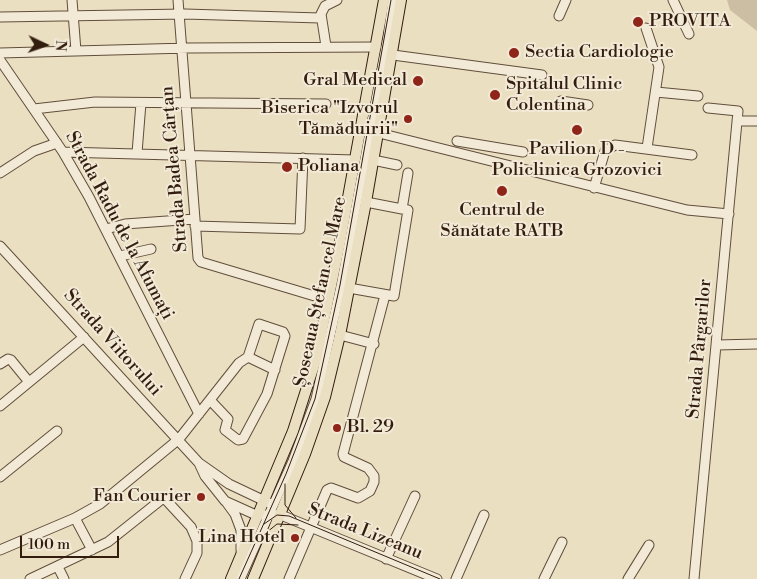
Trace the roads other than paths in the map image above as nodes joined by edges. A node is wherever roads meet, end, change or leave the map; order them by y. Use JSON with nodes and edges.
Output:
{"nodes":[{"id":1,"x":72,"y":0,"type":"edge"},
{"id":2,"x":178,"y":0,"type":"edge"},
{"id":3,"x":337,"y":0,"type":"edge"},
{"id":4,"x":384,"y":0,"type":"edge"},
{"id":5,"x":393,"y":0,"type":"edge"},
{"id":6,"x":401,"y":0,"type":"edge"},
{"id":7,"x":566,"y":0,"type":"edge"},
{"id":8,"x":673,"y":0,"type":"edge"},
{"id":9,"x":179,"y":14,"type":"junction"},
{"id":10,"x":74,"y":16,"type":"junction"},
{"id":11,"x":559,"y":16,"type":"dead end"},
{"id":12,"x":0,"y":17,"type":"edge"},
{"id":13,"x":320,"y":18,"type":"junction"},
{"id":14,"x":646,"y":28,"type":"dead end"},
{"id":15,"x":689,"y":34,"type":"dead end"},
{"id":16,"x":326,"y":46,"type":"junction"},
{"id":17,"x":376,"y":47,"type":"junction"},
{"id":18,"x":182,"y":48,"type":"junction"},
{"id":19,"x":76,"y":51,"type":"junction"},
{"id":20,"x":0,"y":53,"type":"edge"},
{"id":21,"x":393,"y":55,"type":"junction"},
{"id":22,"x":0,"y":60,"type":"edge"},
{"id":23,"x":542,"y":75,"type":"dead end"},
{"id":24,"x":656,"y":92,"type":"junction"},
{"id":25,"x":698,"y":96,"type":"dead end"},
{"id":26,"x":561,"y":101,"type":"dead end"},
{"id":27,"x":141,"y":103,"type":"junction"},
{"id":28,"x":186,"y":104,"type":"junction"},
{"id":29,"x":326,"y":104,"type":"dead end"},
{"id":30,"x":588,"y":105,"type":"dead end"},
{"id":31,"x":708,"y":108,"type":"dead end"},
{"id":32,"x":34,"y":109,"type":"junction"},
{"id":33,"x":737,"y":121,"type":"junction"},
{"id":34,"x":757,"y":121,"type":"edge"},
{"id":35,"x":370,"y":130,"type":"junction"},
{"id":36,"x":458,"y":141,"type":"dead end"},
{"id":37,"x":57,"y":143,"type":"junction"},
{"id":38,"x":493,"y":147,"type":"junction"},
{"id":39,"x":648,"y":148,"type":"junction"},
{"id":40,"x":63,"y":152,"type":"junction"},
{"id":41,"x":523,"y":152,"type":"dead end"},
{"id":42,"x":136,"y":153,"type":"junction"},
{"id":43,"x":190,"y":155,"type":"junction"},
{"id":44,"x":692,"y":155,"type":"dead end"},
{"id":45,"x":303,"y":158,"type":"junction"},
{"id":46,"x":355,"y":160,"type":"junction"},
{"id":47,"x":373,"y":160,"type":"junction"},
{"id":48,"x":490,"y":161,"type":"junction"},
{"id":49,"x":397,"y":165,"type":"dead end"},
{"id":50,"x":0,"y":173,"type":"edge"},
{"id":51,"x":408,"y":173,"type":"dead end"},
{"id":52,"x":594,"y":188,"type":"junction"},
{"id":53,"x":366,"y":202,"type":"junction"},
{"id":54,"x":402,"y":209,"type":"junction"},
{"id":55,"x":729,"y":214,"type":"junction"},
{"id":56,"x":195,"y":222,"type":"junction"},
{"id":57,"x":106,"y":229,"type":"junction"},
{"id":58,"x":0,"y":246,"type":"edge"},
{"id":59,"x":151,"y":249,"type":"dead end"},
{"id":60,"x":120,"y":256,"type":"junction"},
{"id":61,"x":349,"y":288,"type":"junction"},
{"id":62,"x":385,"y":295,"type":"junction"},
{"id":63,"x":328,"y":300,"type":"junction"},
{"id":64,"x":340,"y":335,"type":"junction"},
{"id":65,"x":84,"y":337,"type":"junction"},
{"id":66,"x":374,"y":344,"type":"junction"},
{"id":67,"x":717,"y":344,"type":"junction"},
{"id":68,"x":757,"y":344,"type":"edge"},
{"id":69,"x":248,"y":357,"type":"junction"},
{"id":70,"x":0,"y":364,"type":"edge"},
{"id":71,"x":275,"y":370,"type":"junction"},
{"id":72,"x":29,"y":382,"type":"junction"},
{"id":73,"x":210,"y":400,"type":"junction"},
{"id":74,"x":0,"y":406,"type":"edge"},
{"id":75,"x":199,"y":414,"type":"junction"},
{"id":76,"x":57,"y":431,"type":"dead end"},
{"id":77,"x":178,"y":440,"type":"junction"},
{"id":78,"x":199,"y":463,"type":"junction"},
{"id":79,"x":0,"y":477,"type":"edge"},
{"id":80,"x":415,"y":496,"type":"dead end"},
{"id":81,"x":263,"y":498,"type":"junction"},
{"id":82,"x":225,"y":501,"type":"junction"},
{"id":83,"x":271,"y":511,"type":"junction"},
{"id":84,"x":256,"y":515,"type":"junction"},
{"id":85,"x":281,"y":515,"type":"junction"},
{"id":86,"x":484,"y":515,"type":"dead end"},
{"id":87,"x":76,"y":518,"type":"junction"},
{"id":88,"x":312,"y":528,"type":"junction"},
{"id":89,"x":562,"y":542,"type":"dead end"},
{"id":90,"x":649,"y":545,"type":"dead end"},
{"id":91,"x":0,"y":550,"type":"edge"},
{"id":92,"x":92,"y":550,"type":"junction"},
{"id":93,"x":240,"y":555,"type":"junction"},
{"id":94,"x":386,"y":559,"type":"junction"},
{"id":95,"x":58,"y":567,"type":"junction"},
{"id":96,"x":30,"y":579,"type":"edge"},
{"id":97,"x":64,"y":579,"type":"edge"},
{"id":98,"x":185,"y":579,"type":"edge"},
{"id":99,"x":231,"y":579,"type":"edge"},
{"id":100,"x":240,"y":579,"type":"edge"},
{"id":101,"x":253,"y":579,"type":"edge"},
{"id":102,"x":289,"y":579,"type":"edge"},
{"id":103,"x":437,"y":579,"type":"edge"},
{"id":104,"x":456,"y":579,"type":"edge"},
{"id":105,"x":544,"y":579,"type":"edge"},
{"id":106,"x":628,"y":579,"type":"edge"},
{"id":107,"x":694,"y":579,"type":"edge"}],
"edges":[{"from":1,"to":10,"type":"street"},
{"from":2,"to":9,"type":"street","name":"Strada Badea Cârțan"},
{"from":3,"to":13,"type":"street"},
{"from":4,"to":17,"type":"main road","name":"Șoseaua Ștefan cel Mare"},
{"from":5,"to":35,"type":"street","name":"Șoseaua Ștefan cel Mare"},
{"from":6,"to":21,"type":"main road","name":"Șoseaua Ștefan cel Mare"},
{"from":7,"to":11,"type":"street"},
{"from":8,"to":15,"type":"street"},
{"from":9,"to":10,"type":"street"},
{"from":9,"to":13,"type":"street"},
{"from":9,"to":18,"type":"street","name":"Strada Badea Cârțan"},
{"from":10,"to":12,"type":"street"},
{"from":10,"to":19,"type":"street"},
{"from":13,"to":16,"type":"street"},
{"from":14,"to":24,"type":"street"},
{"from":16,"to":17,"type":"street"},
{"from":16,"to":18,"type":"street"},
{"from":17,"to":35,"type":"main road","name":"Șoseaua Ștefan cel Mare"},
{"from":18,"to":19,"type":"street"},
{"from":18,"to":28,"type":"street","name":"Strada Badea Cârțan"},
{"from":19,"to":20,"type":"street"},
{"from":21,"to":23,"type":"street"},
{"from":21,"to":35,"type":"main road","name":"Șoseaua Ștefan cel Mare"},
{"from":22,"to":32,"type":"street","name":"Strada Radu de la Afumați"},
{"from":24,"to":25,"type":"street"},
{"from":24,"to":39,"type":"street"},
{"from":26,"to":30,"type":"street"},
{"from":27,"to":28,"type":"street"},
{"from":27,"to":32,"type":"street"},
{"from":27,"to":42,"type":"street"},
{"from":28,"to":29,"type":"street"},
{"from":28,"to":43,"type":"street","name":"Strada Badea Cârțan"},
{"from":31,"to":33,"type":"street"},
{"from":32,"to":37,"type":"street","name":"Strada Radu de la Afumați"},
{"from":33,"to":34,"type":"street"},
{"from":33,"to":55,"type":"street","name":"Strada Pârgarilor"},
{"from":35,"to":46,"type":"main road","name":"Șoseaua Ștefan cel Mare"},
{"from":35,"to":47,"type":"main road","name":"Șoseaua Ștefan cel Mare"},
{"from":35,"to":48,"type":"street"},
{"from":35,"to":83,"type":"street","name":"Șoseaua Ștefan cel Mare"},
{"from":36,"to":38,"type":"street"},
{"from":37,"to":40,"type":"street","name":"Strada Radu de la Afumați"},
{"from":37,"to":50,"type":"street"},
{"from":38,"to":41,"type":"street"},
{"from":38,"to":48,"type":"street"},
{"from":39,"to":44,"type":"street"},
{"from":39,"to":52,"type":"street"},
{"from":40,"to":42,"type":"street"},
{"from":40,"to":57,"type":"street","name":"Strada Radu de la Afumați"},
{"from":42,"to":43,"type":"street"},
{"from":43,"to":45,"type":"street"},
{"from":43,"to":56,"type":"street","name":"Strada Badea Cârțan"},
{"from":45,"to":46,"type":"street"},
{"from":45,"to":56,"type":"street"},
{"from":46,"to":63,"type":"main road","name":"Șoseaua Ștefan cel Mare"},
{"from":47,"to":49,"type":"street"},
{"from":47,"to":53,"type":"main road","name":"Șoseaua Ștefan cel Mare"},
{"from":48,"to":52,"type":"street"},
{"from":51,"to":54,"type":"street"},
{"from":52,"to":55,"type":"street"},
{"from":53,"to":54,"type":"street"},
{"from":53,"to":61,"type":"main road","name":"Șoseaua Ștefan cel Mare"},
{"from":54,"to":62,"type":"street"},
{"from":55,"to":67,"type":"street","name":"Strada Pârgarilor"},
{"from":56,"to":57,"type":"street"},
{"from":56,"to":63,"type":"street","name":"Strada Badea Cârțan"},
{"from":57,"to":60,"type":"street","name":"Strada Radu de la Afumați"},
{"from":58,"to":65,"type":"street","name":"Strada Viitorului"},
{"from":59,"to":60,"type":"street"},
{"from":60,"to":75,"type":"street","name":"Strada Radu de la Afumați"},
{"from":61,"to":62,"type":"street"},
{"from":61,"to":64,"type":"main road","name":"Șoseaua Ștefan cel Mare"},
{"from":62,"to":66,"type":"street"},
{"from":63,"to":81,"type":"main road","name":"Șoseaua Ștefan cel Mare"},
{"from":64,"to":66,"type":"street"},
{"from":64,"to":85,"type":"main road","name":"Șoseaua Ștefan cel Mare"},
{"from":65,"to":72,"type":"street"},
{"from":65,"to":77,"type":"street","name":"Strada Viitorului"},
{"from":66,"to":88,"type":"street"},
{"from":67,"to":68,"type":"street"},
{"from":67,"to":107,"type":"street","name":"Strada Pârgarilor"},
{"from":69,"to":71,"type":"street"},
{"from":69,"to":71,"type":"street"},
{"from":69,"to":73,"type":"street"},
{"from":70,"to":72,"type":"street"},
{"from":71,"to":73,"type":"street"},
{"from":72,"to":74,"type":"street"},
{"from":73,"to":75,"type":"street"},
{"from":75,"to":77,"type":"street"},
{"from":76,"to":79,"type":"street"},
{"from":77,"to":78,"type":"street","name":"Strada Viitorului"},
{"from":77,"to":87,"type":"street"},
{"from":78,"to":81,"type":"street","name":"Strada Viitorului"},
{"from":78,"to":82,"type":"street","name":"Strada Viitorului"},
{"from":80,"to":94,"type":"street"},
{"from":81,"to":83,"type":"street","name":"Strada Viitorului"},
{"from":81,"to":84,"type":"main road","name":"Șoseaua Ștefan cel Mare"},
{"from":82,"to":84,"type":"street","name":"Strada Viitorului"},
{"from":82,"to":93,"type":"street"},
{"from":83,"to":84,"type":"street"},
{"from":83,"to":85,"type":"street"},
{"from":83,"to":100,"type":"street","name":"Șoseaua Ștefan cel Mare"},
{"from":84,"to":93,"type":"main road","name":"Șoseaua Ștefan cel Mare"},
{"from":85,"to":88,"type":"street","name":"Strada Lizeanu"},
{"from":85,"to":101,"type":"main road","name":"Șoseaua Ștefan cel Mare"},
{"from":86,"to":104,"type":"street"},
{"from":87,"to":91,"type":"street"},
{"from":87,"to":92,"type":"street"},
{"from":88,"to":94,"type":"street","name":"Strada Lizeanu"},
{"from":88,"to":102,"type":"street"},
{"from":89,"to":105,"type":"street"},
{"from":90,"to":106,"type":"street"},
{"from":92,"to":95,"type":"street"},
{"from":92,"to":98,"type":"street"},
{"from":93,"to":99,"type":"main road","name":"Șoseaua Ștefan cel Mare"},
{"from":94,"to":103,"type":"street","name":"Strada Lizeanu"},
{"from":95,"to":96,"type":"street"},
{"from":95,"to":97,"type":"street"}]}
